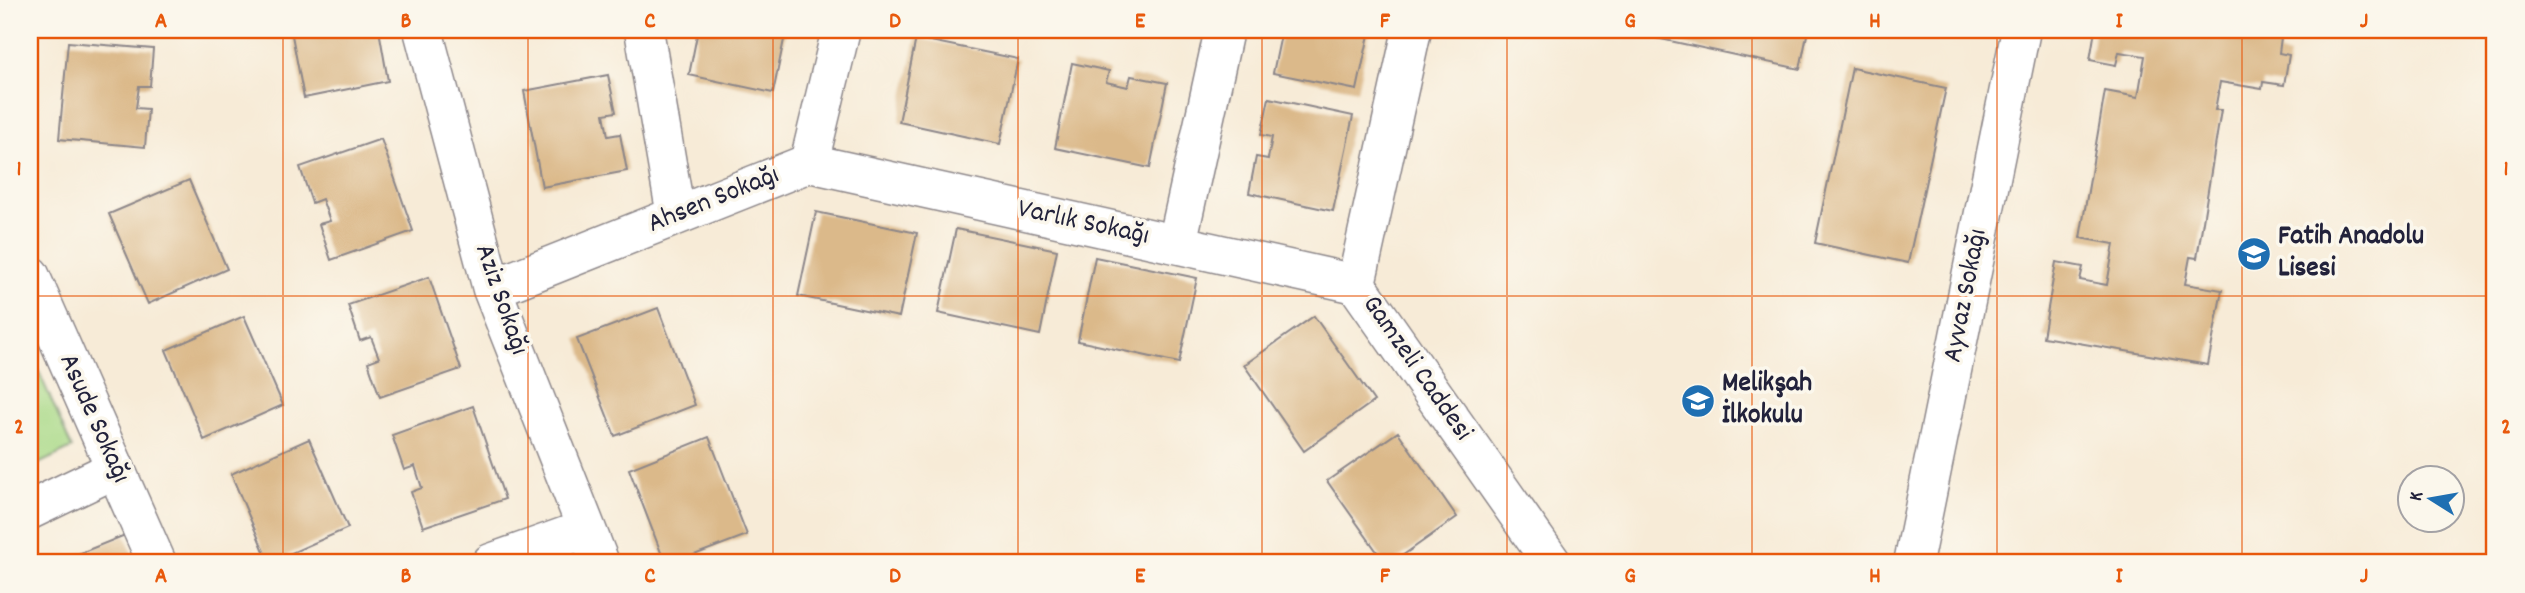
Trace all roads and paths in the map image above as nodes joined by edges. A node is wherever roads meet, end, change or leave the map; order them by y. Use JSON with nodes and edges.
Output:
{"nodes":[{"id":1,"x":423,"y":30,"type":"edge"},
{"id":2,"x":644,"y":30,"type":"edge"},
{"id":3,"x":841,"y":30,"type":"edge"},
{"id":4,"x":1224,"y":30,"type":"edge"},
{"id":5,"x":1412,"y":30,"type":"edge"},
{"id":6,"x":2021,"y":30,"type":"edge"},
{"id":7,"x":809,"y":163,"type":"junction"},
{"id":8,"x":676,"y":216,"type":"junction"},
{"id":9,"x":1177,"y":244,"type":"junction"},
{"id":10,"x":30,"y":275,"type":"edge"},
{"id":11,"x":1356,"y":284,"type":"junction"},
{"id":12,"x":492,"y":289,"type":"junction"},
{"id":13,"x":115,"y":469,"type":"junction"},
{"id":14,"x":30,"y":510,"type":"edge"},
{"id":15,"x":593,"y":546,"type":"edge"},
{"id":16,"x":157,"y":563,"type":"edge"},
{"id":17,"x":491,"y":563,"type":"edge"},
{"id":18,"x":1552,"y":563,"type":"edge"},
{"id":19,"x":1913,"y":563,"type":"edge"}],
"edges":[{"from":1,"to":12,"type":"street","name":"Aziz Sokağı"},
{"from":2,"to":8,"type":"street"},
{"from":3,"to":7,"type":"street","name":"Ahsen Sokağı"},
{"from":4,"to":9,"type":"street"},
{"from":5,"to":11,"type":"street","name":"Gamzeli Caddesi"},
{"from":6,"to":19,"type":"street","name":"Ayvaz Sokağı"},
{"from":7,"to":8,"type":"street","name":"Ahsen Sokağı"},
{"from":7,"to":9,"type":"street","name":"Varlık Sokağı"},
{"from":8,"to":12,"type":"street","name":"Ahsen Sokağı"},
{"from":9,"to":11,"type":"street","name":"Varlık Sokağı"},
{"from":10,"to":13,"type":"street","name":"Asude Sokağı"},
{"from":11,"to":18,"type":"street","name":"Gamzeli Caddesi"},
{"from":12,"to":15,"type":"street","name":"Aziz Sokağı"},
{"from":13,"to":14,"type":"street"},
{"from":13,"to":16,"type":"street","name":"Asude Sokağı"},
{"from":15,"to":17,"type":"street"}]}
